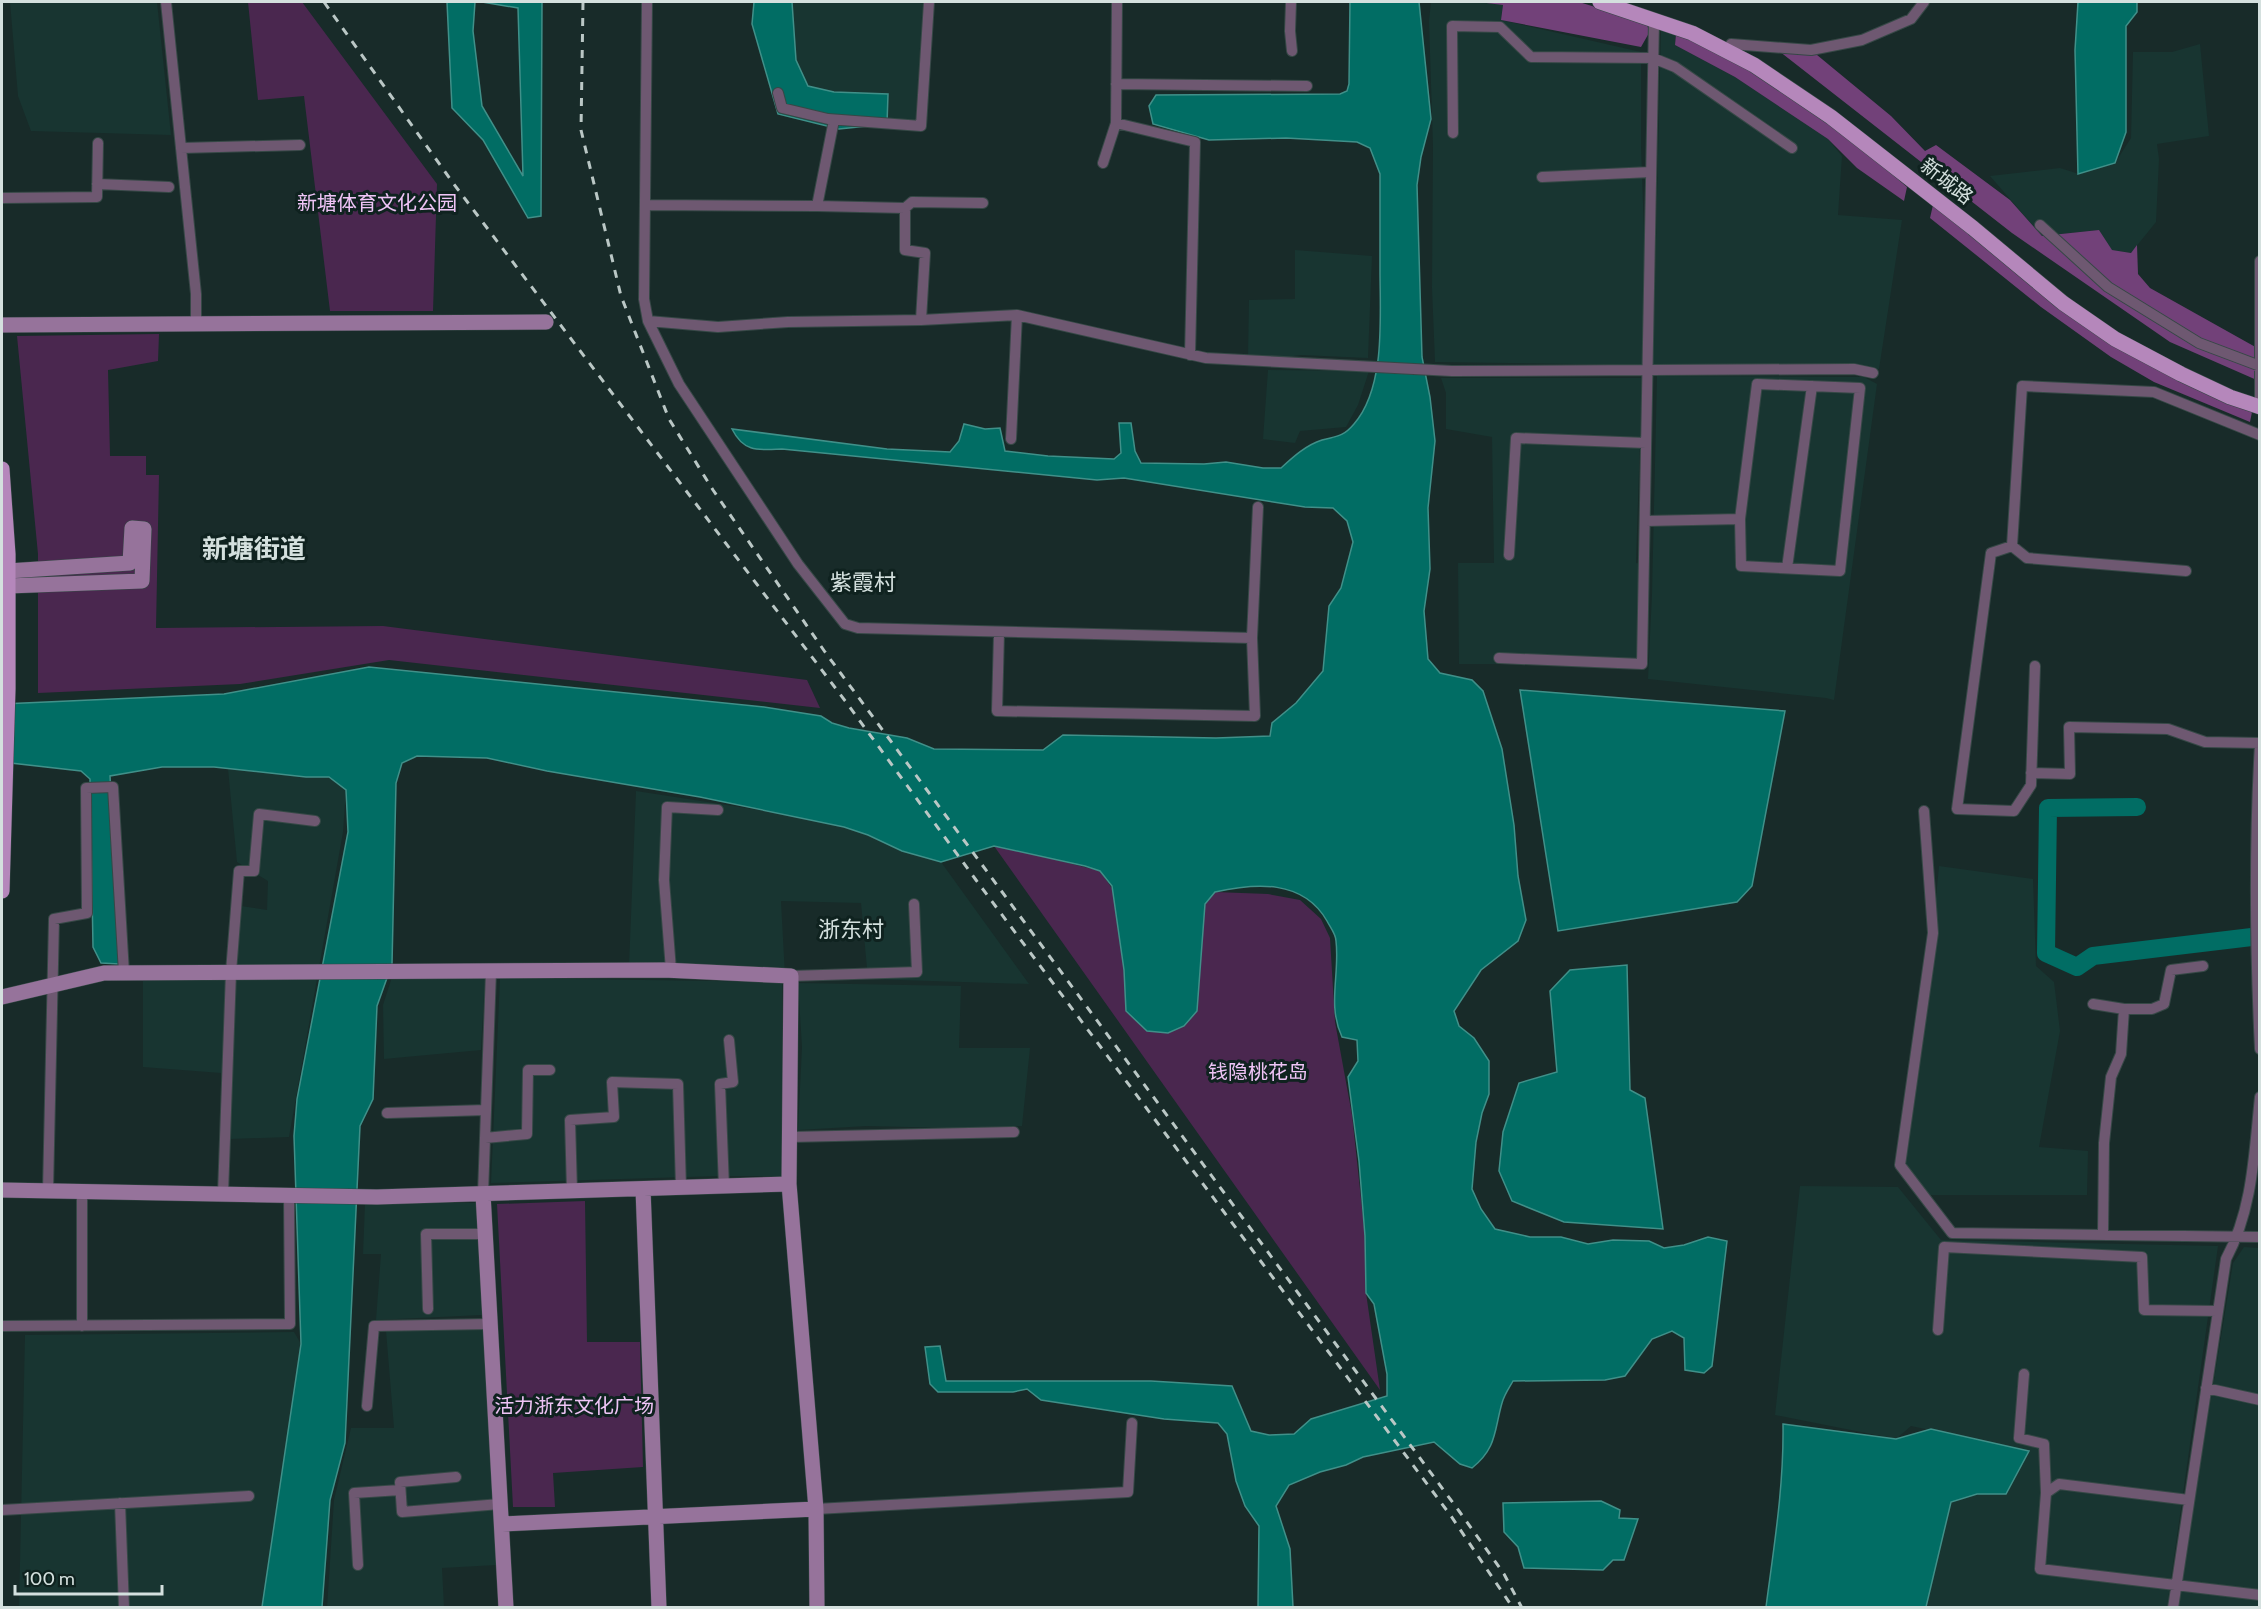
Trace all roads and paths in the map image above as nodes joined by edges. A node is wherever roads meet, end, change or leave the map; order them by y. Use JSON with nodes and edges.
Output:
{"nodes":[{"id":1,"x":166,"y":2,"type":"edge"},
{"id":2,"x":647,"y":2,"type":"edge"},
{"id":3,"x":929,"y":2,"type":"edge"},
{"id":4,"x":1117,"y":2,"type":"edge"},
{"id":5,"x":1291,"y":2,"type":"edge"},
{"id":6,"x":1600,"y":2,"type":"edge"},
{"id":7,"x":1625,"y":2,"type":"edge"},
{"id":8,"x":1924,"y":2,"type":"edge"},
{"id":9,"x":1654,"y":20,"type":"junction"},
{"id":10,"x":1731,"y":44,"type":"junction"},
{"id":11,"x":1292,"y":51,"type":"dead end"},
{"id":12,"x":1653,"y":58,"type":"junction"},
{"id":13,"x":1116,"y":84,"type":"junction"},
{"id":14,"x":1307,"y":86,"type":"dead end"},
{"id":15,"x":778,"y":93,"type":"dead end"},
{"id":16,"x":834,"y":120,"type":"junction"},
{"id":17,"x":1116,"y":123,"type":"junction"},
{"id":18,"x":1453,"y":133,"type":"dead end"},
{"id":19,"x":98,"y":143,"type":"dead end"},
{"id":20,"x":300,"y":145,"type":"dead end"},
{"id":21,"x":181,"y":148,"type":"junction"},
{"id":22,"x":1792,"y":148,"type":"dead end"},
{"id":23,"x":1103,"y":163,"type":"dead end"},
{"id":24,"x":1652,"y":172,"type":"junction"},
{"id":25,"x":1542,"y":177,"type":"dead end"},
{"id":26,"x":97,"y":184,"type":"junction"},
{"id":27,"x":169,"y":187,"type":"dead end"},
{"id":28,"x":2,"y":198,"type":"edge"},
{"id":29,"x":983,"y":203,"type":"dead end"},
{"id":30,"x":645,"y":205,"type":"junction"},
{"id":31,"x":817,"y":206,"type":"junction"},
{"id":32,"x":906,"y":208,"type":"junction"},
{"id":33,"x":2040,"y":225,"type":"dead end"},
{"id":34,"x":2259,"y":261,"type":"edge"},
{"id":35,"x":1017,"y":315,"type":"junction"},
{"id":36,"x":921,"y":320,"type":"junction"},
{"id":37,"x":648,"y":321,"type":"junction"},
{"id":38,"x":546,"y":322,"type":"dead end"},
{"id":39,"x":196,"y":323,"type":"junction"},
{"id":40,"x":2,"y":325,"type":"edge"},
{"id":41,"x":1191,"y":355,"type":"junction"},
{"id":42,"x":2259,"y":366,"type":"edge"},
{"id":43,"x":1648,"y":370,"type":"junction"},
{"id":44,"x":1873,"y":372,"type":"dead end"},
{"id":45,"x":1812,"y":386,"type":"junction"},
{"id":46,"x":2259,"y":402,"type":"edge"},
{"id":47,"x":2259,"y":435,"type":"edge"},
{"id":48,"x":1011,"y":439,"type":"dead end"},
{"id":49,"x":1646,"y":443,"type":"junction"},
{"id":50,"x":2,"y":469,"type":"edge"},
{"id":51,"x":1258,"y":507,"type":"dead end"},
{"id":52,"x":1740,"y":519,"type":"junction"},
{"id":53,"x":1645,"y":521,"type":"junction"},
{"id":54,"x":2012,"y":546,"type":"junction"},
{"id":55,"x":1509,"y":555,"type":"dead end"},
{"id":56,"x":1787,"y":568,"type":"junction"},
{"id":57,"x":2187,"y":571,"type":"dead end"},
{"id":58,"x":8,"y":578,"type":"junction"},
{"id":59,"x":999,"y":633,"type":"junction"},
{"id":60,"x":1252,"y":638,"type":"junction"},
{"id":61,"x":1499,"y":658,"type":"dead end"},
{"id":62,"x":2035,"y":666,"type":"dead end"},
{"id":63,"x":2259,"y":744,"type":"edge"},
{"id":64,"x":2031,"y":773,"type":"junction"},
{"id":65,"x":2258,"y":783,"type":"edge"},
{"id":66,"x":718,"y":810,"type":"dead end"},
{"id":67,"x":1924,"y":811,"type":"dead end"},
{"id":68,"x":315,"y":821,"type":"dead end"},
{"id":69,"x":2,"y":891,"type":"edge"},
{"id":70,"x":914,"y":904,"type":"dead end"},
{"id":71,"x":2257,"y":956,"type":"edge"},
{"id":72,"x":2202,"y":966,"type":"dead end"},
{"id":73,"x":671,"y":970,"type":"junction"},
{"id":74,"x":491,"y":971,"type":"junction"},
{"id":75,"x":124,"y":972,"type":"junction"},
{"id":76,"x":231,"y":972,"type":"junction"},
{"id":77,"x":791,"y":976,"type":"junction"},
{"id":78,"x":51,"y":985,"type":"junction"},
{"id":79,"x":2,"y":997,"type":"edge"},
{"id":80,"x":2093,"y":1004,"type":"dead end"},
{"id":81,"x":2124,"y":1009,"type":"junction"},
{"id":82,"x":2259,"y":1021,"type":"edge"},
{"id":83,"x":729,"y":1040,"type":"dead end"},
{"id":84,"x":2259,"y":1049,"type":"edge"},
{"id":85,"x":550,"y":1070,"type":"dead end"},
{"id":86,"x":2259,"y":1097,"type":"edge"},
{"id":87,"x":486,"y":1110,"type":"junction"},
{"id":88,"x":387,"y":1113,"type":"dead end"},
{"id":89,"x":1014,"y":1132,"type":"dead end"},
{"id":90,"x":790,"y":1137,"type":"junction"},
{"id":91,"x":485,"y":1138,"type":"junction"},
{"id":92,"x":789,"y":1184,"type":"junction"},
{"id":93,"x":724,"y":1187,"type":"junction"},
{"id":94,"x":681,"y":1188,"type":"junction"},
{"id":95,"x":643,"y":1189,"type":"junction"},
{"id":96,"x":2,"y":1190,"type":"edge"},
{"id":97,"x":48,"y":1191,"type":"junction"},
{"id":98,"x":82,"y":1191,"type":"junction"},
{"id":99,"x":572,"y":1191,"type":"junction"},
{"id":100,"x":223,"y":1194,"type":"junction"},
{"id":101,"x":483,"y":1194,"type":"junction"},
{"id":102,"x":289,"y":1195,"type":"junction"},
{"id":103,"x":486,"y":1234,"type":"junction"},
{"id":104,"x":2103,"y":1235,"type":"junction"},
{"id":105,"x":2238,"y":1236,"type":"junction"},
{"id":106,"x":2259,"y":1237,"type":"edge"},
{"id":107,"x":428,"y":1309,"type":"dead end"},
{"id":108,"x":2218,"y":1311,"type":"junction"},
{"id":109,"x":490,"y":1324,"type":"junction"},
{"id":110,"x":2,"y":1326,"type":"edge"},
{"id":111,"x":82,"y":1326,"type":"junction"},
{"id":112,"x":1938,"y":1330,"type":"dead end"},
{"id":113,"x":2024,"y":1374,"type":"dead end"},
{"id":114,"x":2206,"y":1388,"type":"junction"},
{"id":115,"x":2259,"y":1400,"type":"edge"},
{"id":116,"x":367,"y":1406,"type":"dead end"},
{"id":117,"x":1132,"y":1423,"type":"dead end"},
{"id":118,"x":456,"y":1477,"type":"dead end"},
{"id":119,"x":400,"y":1490,"type":"junction"},
{"id":120,"x":2046,"y":1493,"type":"junction"},
{"id":121,"x":249,"y":1496,"type":"dead end"},
{"id":122,"x":2189,"y":1500,"type":"junction"},
{"id":123,"x":120,"y":1503,"type":"junction"},
{"id":124,"x":500,"y":1504,"type":"junction"},
{"id":125,"x":816,"y":1509,"type":"junction"},
{"id":126,"x":2,"y":1510,"type":"edge"},
{"id":127,"x":656,"y":1516,"type":"junction"},
{"id":128,"x":501,"y":1524,"type":"junction"},
{"id":129,"x":358,"y":1565,"type":"dead end"},
{"id":130,"x":2176,"y":1584,"type":"junction"},
{"id":131,"x":2259,"y":1595,"type":"edge"},
{"id":132,"x":124,"y":1608,"type":"edge"},
{"id":133,"x":506,"y":1608,"type":"edge"},
{"id":134,"x":659,"y":1608,"type":"edge"},
{"id":135,"x":817,"y":1608,"type":"edge"},
{"id":136,"x":2173,"y":1608,"type":"edge"}],
"edges":[{"from":1,"to":21,"type":"street"},
{"from":2,"to":30,"type":"street"},
{"from":3,"to":16,"type":"street"},
{"from":4,"to":13,"type":"street"},
{"from":5,"to":11,"type":"street"},
{"from":6,"to":9,"type":"main road","name":"新城路"},
{"from":7,"to":10,"type":"main road","name":"新城路"},
{"from":8,"to":10,"type":"street"},
{"from":9,"to":12,"type":"street"},
{"from":9,"to":46,"type":"main road","name":"新城路"},
{"from":10,"to":46,"type":"main road","name":"新城路"},
{"from":12,"to":18,"type":"street"},
{"from":12,"to":22,"type":"street"},
{"from":12,"to":24,"type":"street"},
{"from":13,"to":14,"type":"street"},
{"from":13,"to":17,"type":"street"},
{"from":15,"to":16,"type":"street"},
{"from":16,"to":31,"type":"street"},
{"from":17,"to":23,"type":"street"},
{"from":17,"to":41,"type":"street"},
{"from":19,"to":26,"type":"street"},
{"from":20,"to":21,"type":"street"},
{"from":21,"to":39,"type":"street"},
{"from":24,"to":25,"type":"street"},
{"from":24,"to":43,"type":"street"},
{"from":26,"to":27,"type":"street"},
{"from":26,"to":28,"type":"street"},
{"from":29,"to":32,"type":"street"},
{"from":30,"to":31,"type":"street"},
{"from":30,"to":37,"type":"street"},
{"from":31,"to":32,"type":"street"},
{"from":32,"to":36,"type":"street"},
{"from":33,"to":42,"type":"street"},
{"from":34,"to":42,"type":"street"},
{"from":35,"to":36,"type":"street"},
{"from":35,"to":41,"type":"street"},
{"from":35,"to":48,"type":"street"},
{"from":36,"to":37,"type":"street"},
{"from":37,"to":59,"type":"street"},
{"from":38,"to":39,"type":"street"},
{"from":39,"to":40,"type":"street"},
{"from":41,"to":43,"type":"street"},
{"from":42,"to":46,"type":"street"},
{"from":43,"to":44,"type":"street"},
{"from":43,"to":49,"type":"street"},
{"from":45,"to":52,"type":"street"},
{"from":45,"to":56,"type":"street"},
{"from":45,"to":56,"type":"street"},
{"from":47,"to":54,"type":"street"},
{"from":49,"to":53,"type":"street"},
{"from":49,"to":55,"type":"street"},
{"from":50,"to":58,"type":"main road"},
{"from":51,"to":60,"type":"street"},
{"from":52,"to":53,"type":"street"},
{"from":52,"to":56,"type":"street"},
{"from":53,"to":61,"type":"street"},
{"from":54,"to":57,"type":"street"},
{"from":54,"to":64,"type":"street"},
{"from":58,"to":58,"type":"street"},
{"from":58,"to":69,"type":"main road"},
{"from":59,"to":60,"type":"street"},
{"from":59,"to":60,"type":"street"},
{"from":62,"to":64,"type":"street"},
{"from":63,"to":64,"type":"street"},
{"from":63,"to":65,"type":"street"},
{"from":65,"to":71,"type":"street"},
{"from":66,"to":73,"type":"street"},
{"from":67,"to":104,"type":"street"},
{"from":68,"to":76,"type":"street"},
{"from":70,"to":77,"type":"street"},
{"from":71,"to":82,"type":"street"},
{"from":72,"to":81,"type":"street"},
{"from":73,"to":74,"type":"street"},
{"from":73,"to":77,"type":"street"},
{"from":74,"to":76,"type":"street"},
{"from":74,"to":87,"type":"street"},
{"from":75,"to":76,"type":"street"},
{"from":75,"to":78,"type":"street"},
{"from":75,"to":78,"type":"street"},
{"from":76,"to":100,"type":"street"},
{"from":77,"to":90,"type":"street"},
{"from":78,"to":79,"type":"street"},
{"from":78,"to":97,"type":"street"},
{"from":80,"to":81,"type":"street"},
{"from":81,"to":104,"type":"street"},
{"from":82,"to":84,"type":"street"},
{"from":83,"to":93,"type":"street"},
{"from":85,"to":91,"type":"street"},
{"from":86,"to":105,"type":"street"},
{"from":87,"to":88,"type":"street"},
{"from":87,"to":91,"type":"street"},
{"from":89,"to":90,"type":"street"},
{"from":90,"to":92,"type":"street"},
{"from":91,"to":101,"type":"street"},
{"from":92,"to":93,"type":"street"},
{"from":92,"to":125,"type":"street"},
{"from":93,"to":94,"type":"street"},
{"from":94,"to":95,"type":"street"},
{"from":94,"to":99,"type":"street"},
{"from":95,"to":99,"type":"street"},
{"from":95,"to":127,"type":"street"},
{"from":96,"to":97,"type":"street"},
{"from":97,"to":98,"type":"street"},
{"from":98,"to":100,"type":"street"},
{"from":98,"to":111,"type":"street"},
{"from":99,"to":101,"type":"street"},
{"from":100,"to":102,"type":"street"},
{"from":101,"to":102,"type":"street"},
{"from":101,"to":103,"type":"street"},
{"from":102,"to":111,"type":"street"},
{"from":103,"to":107,"type":"street"},
{"from":103,"to":109,"type":"street"},
{"from":104,"to":105,"type":"street"},
{"from":105,"to":106,"type":"street"},
{"from":105,"to":108,"type":"street"},
{"from":108,"to":112,"type":"street"},
{"from":108,"to":114,"type":"street"},
{"from":109,"to":116,"type":"street"},
{"from":109,"to":124,"type":"street"},
{"from":110,"to":111,"type":"street"},
{"from":113,"to":120,"type":"street"},
{"from":114,"to":115,"type":"street"},
{"from":114,"to":122,"type":"street"},
{"from":117,"to":125,"type":"street"},
{"from":118,"to":119,"type":"street"},
{"from":119,"to":124,"type":"street"},
{"from":119,"to":129,"type":"street"},
{"from":120,"to":122,"type":"street"},
{"from":120,"to":130,"type":"street"},
{"from":121,"to":123,"type":"street"},
{"from":122,"to":130,"type":"street"},
{"from":123,"to":126,"type":"street"},
{"from":123,"to":132,"type":"street"},
{"from":124,"to":128,"type":"street"},
{"from":125,"to":127,"type":"street"},
{"from":125,"to":135,"type":"street"},
{"from":127,"to":128,"type":"street"},
{"from":127,"to":134,"type":"street"},
{"from":128,"to":133,"type":"street"},
{"from":130,"to":131,"type":"street"},
{"from":130,"to":136,"type":"street"}]}
